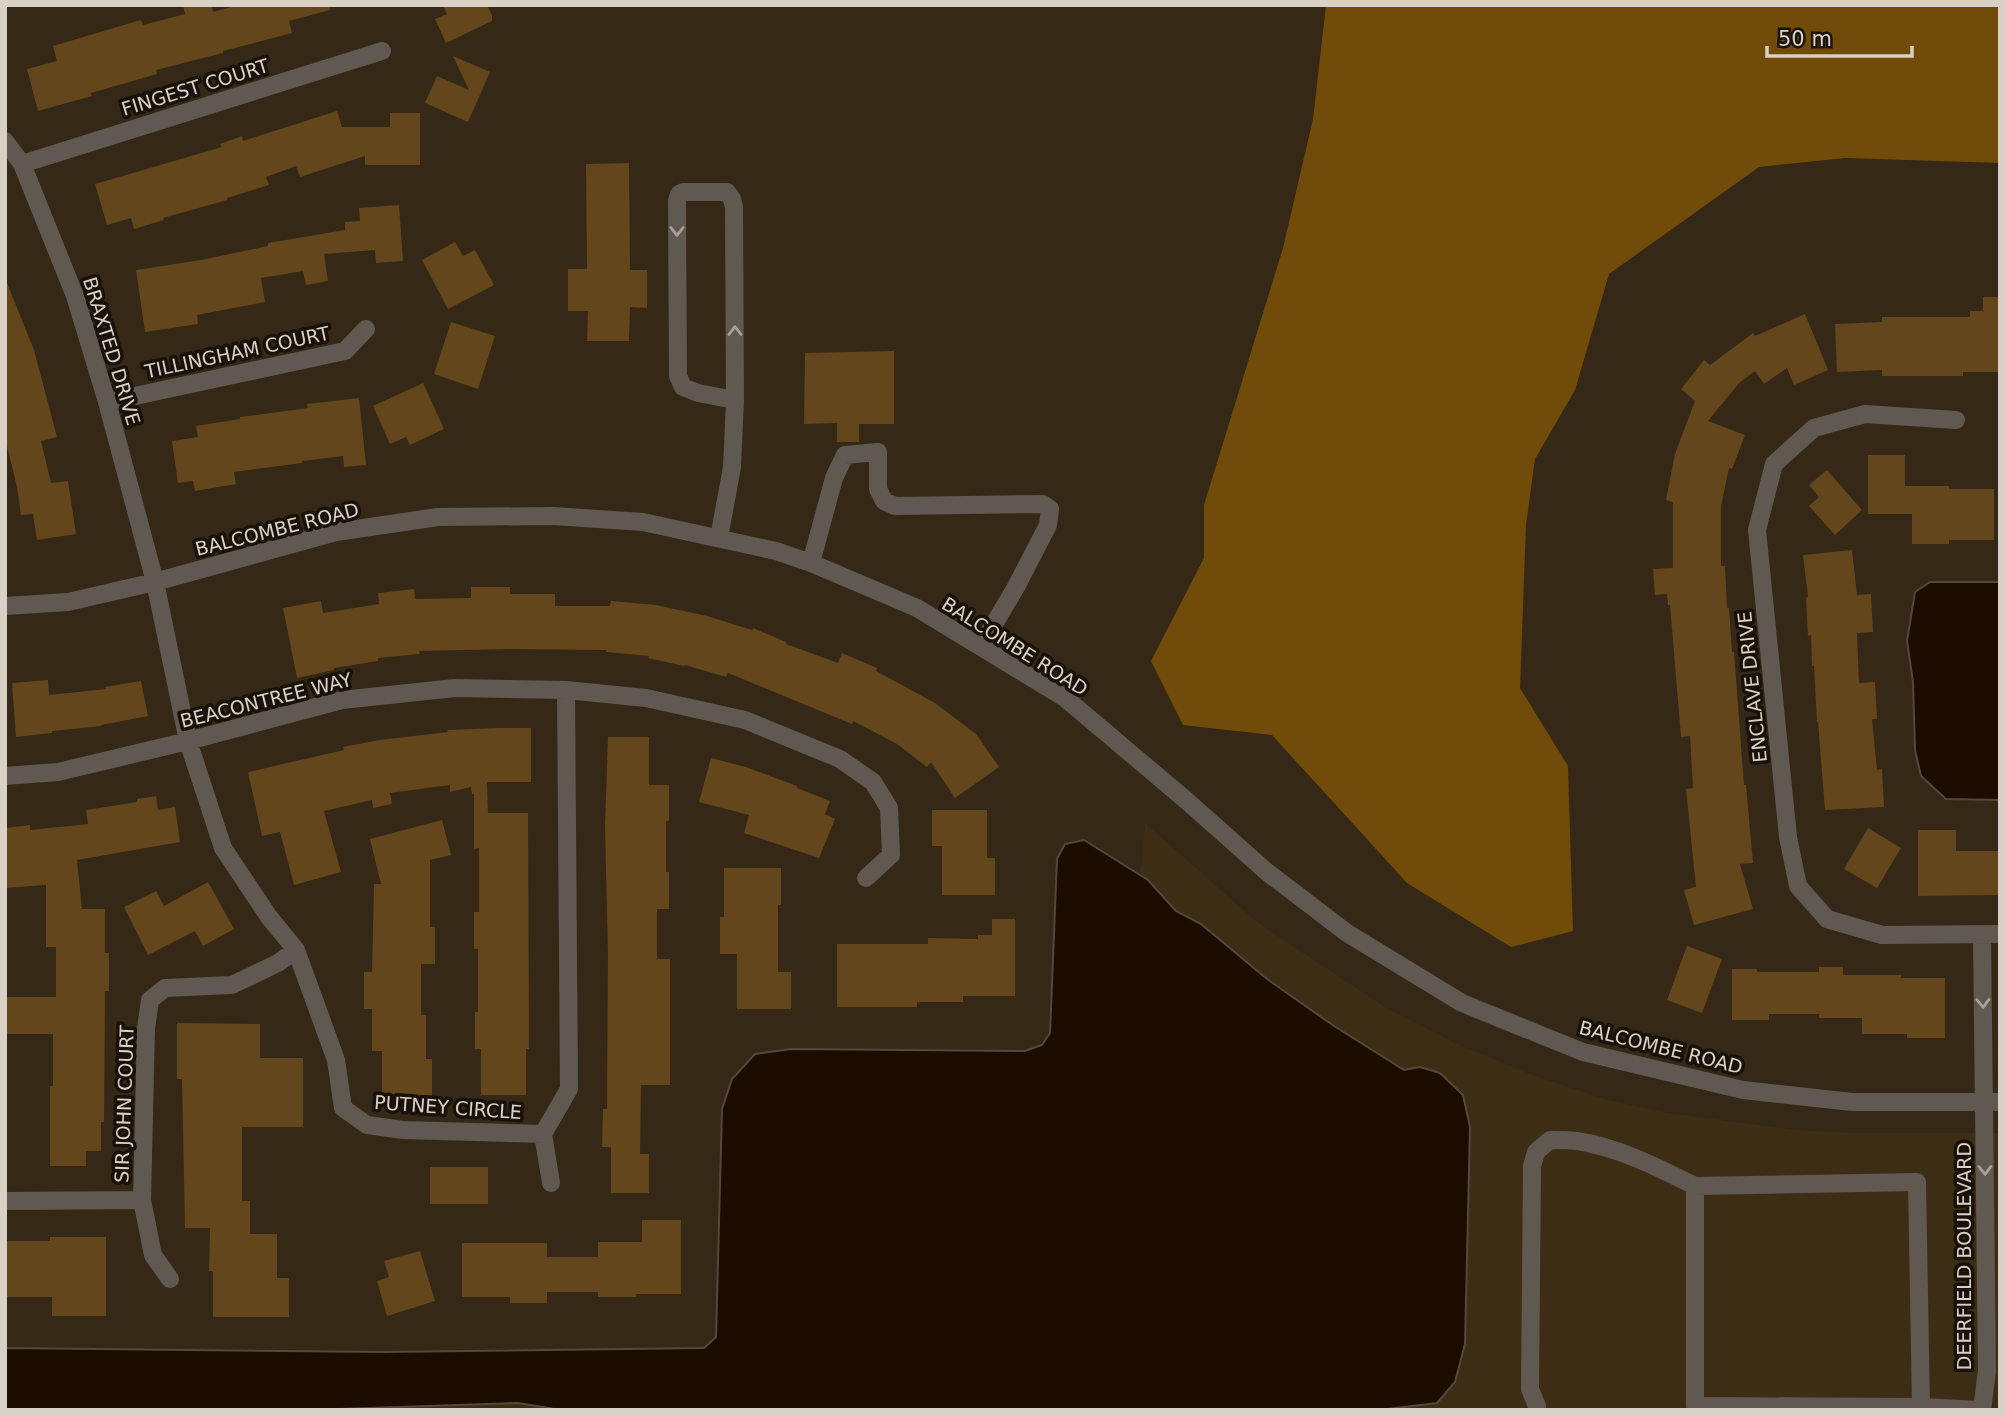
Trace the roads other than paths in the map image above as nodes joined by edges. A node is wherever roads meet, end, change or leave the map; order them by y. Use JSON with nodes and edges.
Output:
{"nodes":[{"id":1,"x":382,"y":51,"type":"dead end"},
{"id":2,"x":5,"y":141,"type":"edge"},
{"id":3,"x":22,"y":164,"type":"junction"},
{"id":4,"x":366,"y":329,"type":"dead end"},
{"id":5,"x":735,"y":400,"type":"junction"},
{"id":6,"x":107,"y":402,"type":"junction"},
{"id":7,"x":1956,"y":420,"type":"dead end"},
{"id":8,"x":719,"y":538,"type":"junction"},
{"id":9,"x":811,"y":563,"type":"junction"},
{"id":10,"x":155,"y":582,"type":"junction"},
{"id":11,"x":5,"y":606,"type":"edge"},
{"id":12,"x":981,"y":646,"type":"junction"},
{"id":13,"x":566,"y":690,"type":"junction"},
{"id":14,"x":188,"y":741,"type":"junction"},
{"id":15,"x":5,"y":776,"type":"edge"},
{"id":16,"x":866,"y":878,"type":"dead end"},
{"id":17,"x":1991,"y":935,"type":"edge"},
{"id":18,"x":296,"y":950,"type":"junction"},
{"id":19,"x":1992,"y":1101,"type":"edge"},
{"id":20,"x":544,"y":1134,"type":"junction"},
{"id":21,"x":551,"y":1183,"type":"dead end"},
{"id":22,"x":1695,"y":1186,"type":"junction"},
{"id":23,"x":142,"y":1200,"type":"junction"},
{"id":24,"x":5,"y":1201,"type":"edge"},
{"id":25,"x":170,"y":1279,"type":"dead end"},
{"id":26,"x":1537,"y":1406,"type":"dead end"},
{"id":27,"x":1921,"y":1407,"type":"junction"},
{"id":28,"x":1981,"y":1410,"type":"edge"}],
"edges":[{"from":1,"to":3,"type":"street","name":"FINGEST COURT"},
{"from":2,"to":3,"type":"street","name":"BRAXTED DRIVE"},
{"from":3,"to":6,"type":"street","name":"BRAXTED DRIVE"},
{"from":4,"to":6,"type":"street","name":"TILLINGHAM COURT"},
{"from":5,"to":5,"type":"street","one_way":true},
{"from":5,"to":8,"type":"street"},
{"from":6,"to":10,"type":"street","name":"BRAXTED DRIVE"},
{"from":7,"to":17,"type":"street","name":"ENCLAVE DRIVE"},
{"from":8,"to":9,"type":"street","name":"BALCOMBE ROAD"},
{"from":8,"to":10,"type":"street","name":"BALCOMBE ROAD"},
{"from":9,"to":12,"type":"street","name":"BALCOMBE ROAD"},
{"from":9,"to":12,"type":"street"},
{"from":10,"to":11,"type":"street","name":"BALCOMBE ROAD"},
{"from":10,"to":14,"type":"street","name":"PUTNEY CIRCLE"},
{"from":12,"to":19,"type":"street","name":"BALCOMBE ROAD"},
{"from":13,"to":14,"type":"street","name":"BEACONTREE WAY"},
{"from":13,"to":16,"type":"street","name":"BEACONTREE WAY"},
{"from":13,"to":20,"type":"street","name":"PUTNEY CIRCLE"},
{"from":14,"to":15,"type":"street","name":"BEACONTREE WAY"},
{"from":14,"to":18,"type":"street","name":"PUTNEY CIRCLE"},
{"from":17,"to":19,"type":"street","name":"DEERFIELD BOULEVARD","one_way":true},
{"from":18,"to":20,"type":"street","name":"PUTNEY CIRCLE"},
{"from":18,"to":23,"type":"street","name":"SIR JOHN COURT"},
{"from":19,"to":28,"type":"street","name":"DEERFIELD BOULEVARD","one_way":true},
{"from":20,"to":21,"type":"street"},
{"from":22,"to":26,"type":"street"},
{"from":22,"to":27,"type":"street"},
{"from":22,"to":27,"type":"street"},
{"from":23,"to":24,"type":"street"},
{"from":23,"to":25,"type":"street","name":"SIR JOHN COURT"},
{"from":27,"to":28,"type":"street"}]}
